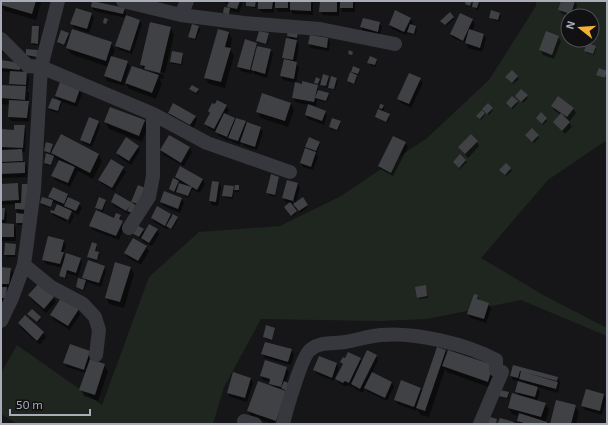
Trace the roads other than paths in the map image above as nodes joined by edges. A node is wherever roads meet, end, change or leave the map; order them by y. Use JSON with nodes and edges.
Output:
{"nodes":[{"id":1,"x":58,"y":1,"type":"edge"},
{"id":2,"x":123,"y":1,"type":"edge"},
{"id":3,"x":187,"y":1,"type":"edge"},
{"id":4,"x":180,"y":15,"type":"junction"},
{"id":5,"x":1,"y":39,"type":"edge"},
{"id":6,"x":395,"y":44,"type":"dead end"},
{"id":7,"x":41,"y":67,"type":"junction"},
{"id":8,"x":153,"y":114,"type":"junction"},
{"id":9,"x":290,"y":172,"type":"dead end"},
{"id":10,"x":129,"y":228,"type":"dead end"},
{"id":11,"x":24,"y":265,"type":"junction"},
{"id":12,"x":1,"y":321,"type":"edge"},
{"id":13,"x":96,"y":355,"type":"dead end"},
{"id":14,"x":283,"y":424,"type":"edge"},
{"id":15,"x":480,"y":424,"type":"edge"}],
"edges":[{"from":1,"to":7,"type":"street"},
{"from":2,"to":4,"type":"street"},
{"from":3,"to":4,"type":"street"},
{"from":4,"to":6,"type":"street"},
{"from":5,"to":7,"type":"street"},
{"from":7,"to":8,"type":"street"},
{"from":7,"to":11,"type":"street"},
{"from":8,"to":9,"type":"street"},
{"from":8,"to":10,"type":"street"},
{"from":11,"to":12,"type":"street"},
{"from":11,"to":13,"type":"street"},
{"from":14,"to":15,"type":"street"}]}
